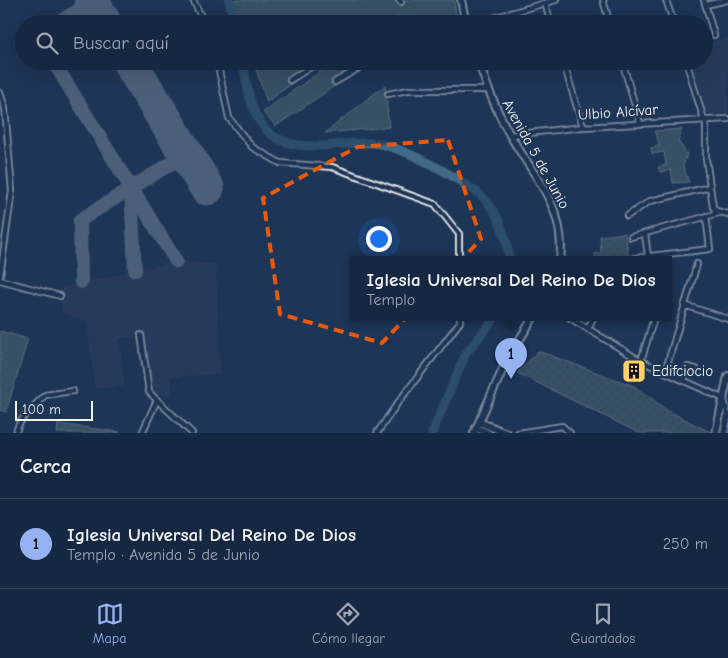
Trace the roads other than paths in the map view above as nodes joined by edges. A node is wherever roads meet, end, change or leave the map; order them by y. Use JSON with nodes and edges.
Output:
{"nodes":[{"id":1,"x":192,"y":0,"type":"edge"},
{"id":2,"x":461,"y":0,"type":"edge"},
{"id":3,"x":556,"y":0,"type":"edge"},
{"id":4,"x":603,"y":0,"type":"edge"},
{"id":5,"x":666,"y":0,"type":"edge"},
{"id":6,"x":727,"y":0,"type":"edge"},
{"id":7,"x":705,"y":2,"type":"edge"},
{"id":8,"x":545,"y":3,"type":"junction"},
{"id":9,"x":200,"y":15,"type":"edge"},
{"id":10,"x":464,"y":15,"type":"edge"},
{"id":11,"x":503,"y":15,"type":"edge"},
{"id":12,"x":548,"y":15,"type":"edge"},
{"id":13,"x":607,"y":15,"type":"edge"},
{"id":14,"x":671,"y":15,"type":"edge"},
{"id":15,"x":709,"y":15,"type":"edge"},
{"id":16,"x":713,"y":31,"type":"edge"},
{"id":17,"x":714,"y":35,"type":"dead end"},
{"id":18,"x":219,"y":70,"type":"edge"},
{"id":19,"x":306,"y":70,"type":"edge"},
{"id":20,"x":356,"y":70,"type":"edge"},
{"id":21,"x":481,"y":70,"type":"edge"},
{"id":22,"x":566,"y":70,"type":"edge"},
{"id":23,"x":625,"y":70,"type":"edge"},
{"id":24,"x":689,"y":70,"type":"edge"},
{"id":25,"x":290,"y":80,"type":"dead end"},
{"id":26,"x":335,"y":82,"type":"dead end"},
{"id":27,"x":489,"y":90,"type":"junction"},
{"id":28,"x":0,"y":93,"type":"edge"},
{"id":29,"x":388,"y":94,"type":"dead end"},
{"id":30,"x":728,"y":119,"type":"edge"},
{"id":31,"x":705,"y":120,"type":"junction"},
{"id":32,"x":640,"y":123,"type":"junction"},
{"id":33,"x":583,"y":127,"type":"junction"},
{"id":34,"x":510,"y":135,"type":"junction"},
{"id":35,"x":710,"y":187,"type":"junction"},
{"id":36,"x":720,"y":212,"type":"junction"},
{"id":37,"x":728,"y":214,"type":"edge"},
{"id":38,"x":626,"y":216,"type":"dead end"},
{"id":39,"x":706,"y":216,"type":"junction"},
{"id":40,"x":645,"y":234,"type":"junction"},
{"id":41,"x":631,"y":237,"type":"dead end"},
{"id":42,"x":459,"y":256,"type":"edge"},
{"id":43,"x":560,"y":256,"type":"edge"},
{"id":44,"x":648,"y":256,"type":"joint"},
{"id":45,"x":697,"y":264,"type":"dead end"},
{"id":46,"x":0,"y":278,"type":"edge"},
{"id":47,"x":60,"y":296,"type":"dead end"},
{"id":48,"x":684,"y":305,"type":"junction"},
{"id":49,"x":728,"y":319,"type":"edge"},
{"id":50,"x":460,"y":321,"type":"edge"},
{"id":51,"x":531,"y":321,"type":"edge"},
{"id":52,"x":575,"y":321,"type":"edge"},
{"id":53,"x":592,"y":321,"type":"edge"},
{"id":54,"x":653,"y":321,"type":"edge"},
{"id":55,"x":588,"y":329,"type":"junction"},
{"id":56,"x":141,"y":335,"type":"dead end"},
{"id":57,"x":641,"y":361,"type":"junction"},
{"id":58,"x":696,"y":369,"type":"dead end"},
{"id":59,"x":665,"y":372,"type":"junction"},
{"id":60,"x":728,"y":376,"type":"edge"},
{"id":61,"x":684,"y":381,"type":"junction"},
{"id":62,"x":73,"y":391,"type":"dead end"},
{"id":63,"x":724,"y":399,"type":"junction"},
{"id":64,"x":157,"y":400,"type":"junction"},
{"id":65,"x":728,"y":416,"type":"edge"},
{"id":66,"x":477,"y":428,"type":"edge"},
{"id":67,"x":16,"y":433,"type":"edge"},
{"id":68,"x":142,"y":433,"type":"edge"},
{"id":69,"x":192,"y":433,"type":"edge"},
{"id":70,"x":377,"y":433,"type":"edge"},
{"id":71,"x":488,"y":433,"type":"edge"},
{"id":72,"x":506,"y":433,"type":"edge"},
{"id":73,"x":518,"y":433,"type":"edge"},
{"id":74,"x":570,"y":433,"type":"edge"},
{"id":75,"x":716,"y":433,"type":"edge"},
{"id":76,"x":724,"y":433,"type":"edge"}],
"edges":[{"from":1,"to":9,"type":"street"},
{"from":2,"to":10,"type":"street"},
{"from":3,"to":8,"type":"street"},
{"from":4,"to":13,"type":"street"},
{"from":5,"to":14,"type":"street"},
{"from":6,"to":7,"type":"street"},
{"from":7,"to":15,"type":"street"},
{"from":8,"to":11,"type":"street"},
{"from":8,"to":12,"type":"street"},
{"from":16,"to":17,"type":"street"},
{"from":18,"to":42,"type":"street"},
{"from":19,"to":25,"type":"street"},
{"from":20,"to":26,"type":"street"},
{"from":21,"to":27,"type":"street","name":"Avenida 5 de Junio"},
{"from":22,"to":33,"type":"street"},
{"from":23,"to":32,"type":"street"},
{"from":24,"to":31,"type":"street"},
{"from":27,"to":29,"type":"street"},
{"from":27,"to":34,"type":"street","name":"Avenida 5 de Junio"},
{"from":28,"to":46,"type":"street"},
{"from":30,"to":31,"type":"street","name":"Ulbio Alcívar"},
{"from":31,"to":32,"type":"street","name":"Ulbio Alcívar"},
{"from":31,"to":35,"type":"street"},
{"from":32,"to":33,"type":"street","name":"Ulbio Alcívar"},
{"from":33,"to":34,"type":"street","name":"Ulbio Alcívar"},
{"from":34,"to":43,"type":"street","name":"Avenida 5 de Junio"},
{"from":35,"to":36,"type":"street"},
{"from":35,"to":38,"type":"street"},
{"from":36,"to":37,"type":"street"},
{"from":36,"to":39,"type":"street"},
{"from":39,"to":40,"type":"street"},
{"from":39,"to":44,"type":"street"},
{"from":40,"to":41,"type":"street"},
{"from":40,"to":44,"type":"street"},
{"from":45,"to":48,"type":"street"},
{"from":46,"to":47,"type":"street"},
{"from":48,"to":49,"type":"street"},
{"from":48,"to":59,"type":"street"},
{"from":50,"to":70,"type":"street"},
{"from":51,"to":66,"type":"street"},
{"from":52,"to":55,"type":"street"},
{"from":53,"to":55,"type":"street"},
{"from":54,"to":57,"type":"street"},
{"from":55,"to":57,"type":"street"},
{"from":56,"to":64,"type":"street"},
{"from":57,"to":59,"type":"street"},
{"from":58,"to":61,"type":"street"},
{"from":59,"to":61,"type":"street"},
{"from":60,"to":63,"type":"street"},
{"from":61,"to":63,"type":"street"},
{"from":62,"to":67,"type":"street"},
{"from":63,"to":65,"type":"street"},
{"from":63,"to":75,"type":"street"},
{"from":64,"to":68,"type":"street"},
{"from":64,"to":69,"type":"street"},
{"from":65,"to":76,"type":"street"},
{"from":66,"to":71,"type":"street"},
{"from":66,"to":72,"type":"street"},
{"from":73,"to":74,"type":"street"}]}
